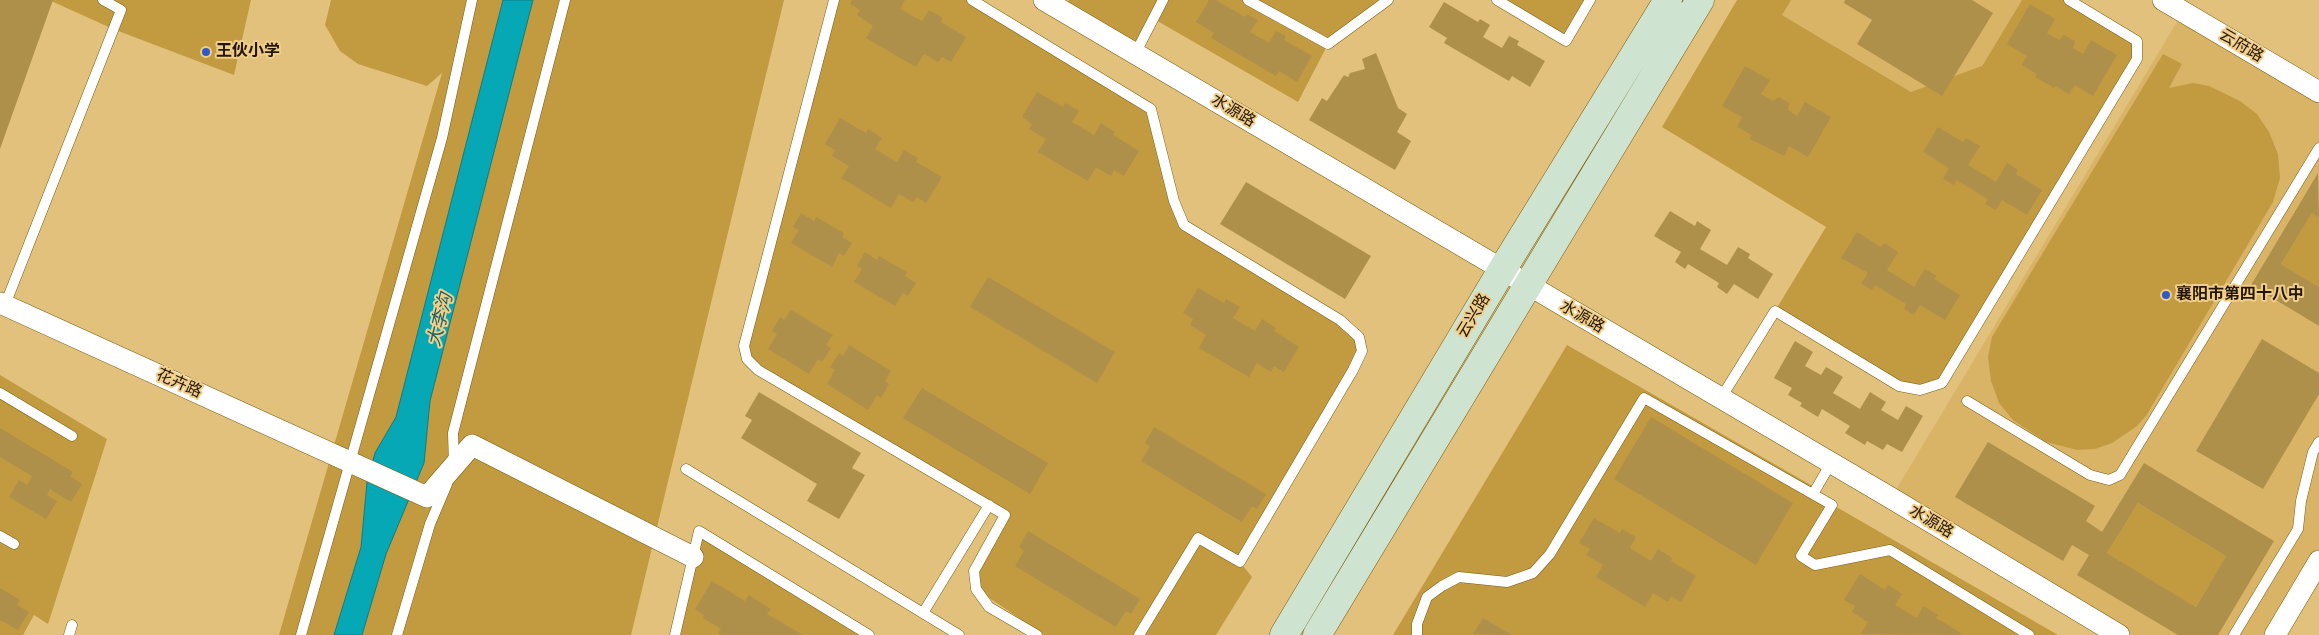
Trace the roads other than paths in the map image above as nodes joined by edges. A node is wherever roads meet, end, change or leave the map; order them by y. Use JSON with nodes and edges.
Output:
{"nodes":[{"id":1,"x":103,"y":0,"type":"edge"},
{"id":2,"x":472,"y":0,"type":"edge"},
{"id":3,"x":565,"y":0,"type":"edge"},
{"id":4,"x":834,"y":0,"type":"edge"},
{"id":5,"x":972,"y":0,"type":"edge"},
{"id":6,"x":1044,"y":0,"type":"edge"},
{"id":7,"x":1163,"y":0,"type":"edge"},
{"id":8,"x":1248,"y":0,"type":"edge"},
{"id":9,"x":1388,"y":0,"type":"edge"},
{"id":10,"x":1497,"y":0,"type":"edge"},
{"id":11,"x":1590,"y":0,"type":"edge"},
{"id":12,"x":1668,"y":0,"type":"edge"},
{"id":13,"x":1700,"y":0,"type":"edge"},
{"id":14,"x":2069,"y":0,"type":"edge"},
{"id":15,"x":2163,"y":0,"type":"edge"},
{"id":16,"x":1066,"y":5,"type":"edge"},
{"id":17,"x":1135,"y":54,"type":"junction"},
{"id":18,"x":2319,"y":92,"type":"edge"},
{"id":19,"x":2319,"y":149,"type":"edge"},
{"id":20,"x":1502,"y":270,"type":"junction"},
{"id":21,"x":1527,"y":285,"type":"junction"},
{"id":22,"x":2,"y":304,"type":"edge"},
{"id":23,"x":0,"y":393,"type":"edge"},
{"id":24,"x":1721,"y":398,"type":"junction"},
{"id":25,"x":1967,"y":401,"type":"dead end"},
{"id":26,"x":72,"y":436,"type":"dead end"},
{"id":27,"x":2319,"y":442,"type":"edge"},
{"id":28,"x":353,"y":463,"type":"junction"},
{"id":29,"x":1831,"y":463,"type":"junction"},
{"id":30,"x":454,"y":466,"type":"junction"},
{"id":31,"x":686,"y":469,"type":"dead end"},
{"id":32,"x":1813,"y":494,"type":"junction"},
{"id":33,"x":989,"y":505,"type":"junction"},
{"id":34,"x":0,"y":536,"type":"edge"},
{"id":35,"x":14,"y":544,"type":"dead end"},
{"id":36,"x":693,"y":556,"type":"junction"},
{"id":37,"x":2319,"y":561,"type":"edge"},
{"id":38,"x":923,"y":613,"type":"junction"},
{"id":39,"x":301,"y":635,"type":"edge"},
{"id":40,"x":397,"y":635,"type":"edge"},
{"id":41,"x":675,"y":635,"type":"edge"},
{"id":42,"x":869,"y":635,"type":"edge"},
{"id":43,"x":959,"y":635,"type":"edge"},
{"id":44,"x":1037,"y":635,"type":"edge"},
{"id":45,"x":1139,"y":635,"type":"edge"},
{"id":46,"x":1284,"y":635,"type":"edge"},
{"id":47,"x":1317,"y":635,"type":"edge"},
{"id":48,"x":1417,"y":635,"type":"edge"},
{"id":49,"x":2029,"y":635,"type":"edge"},
{"id":50,"x":2119,"y":635,"type":"edge"},
{"id":51,"x":2234,"y":635,"type":"edge"},
{"id":52,"x":2275,"y":635,"type":"edge"}],
"edges":[{"from":1,"to":22,"type":"lane"},
{"from":2,"to":28,"type":"lane"},
{"from":3,"to":30,"type":"lane"},
{"from":4,"to":33,"type":"lane"},
{"from":5,"to":45,"type":"lane"},
{"from":6,"to":16,"type":"street","name":"水源路"},
{"from":7,"to":17,"type":"lane"},
{"from":8,"to":9,"type":"lane"},
{"from":10,"to":11,"type":"lane"},
{"from":12,"to":20,"type":"street","name":"云兴路"},
{"from":13,"to":21,"type":"street","name":"云兴路"},
{"from":14,"to":24,"type":"lane"},
{"from":15,"to":18,"type":"street","name":"云府路"},
{"from":16,"to":17,"type":"street","name":"水源路"},
{"from":17,"to":20,"type":"street","name":"水源路"},
{"from":19,"to":25,"type":"lane"},
{"from":20,"to":21,"type":"street","name":"水源路"},
{"from":20,"to":46,"type":"street","name":"云兴路"},
{"from":21,"to":24,"type":"street","name":"水源路"},
{"from":21,"to":47,"type":"street","name":"云兴路"},
{"from":22,"to":28,"type":"street","name":"花卉路"},
{"from":23,"to":26,"type":"lane"},
{"from":24,"to":29,"type":"street","name":"水源路"},
{"from":27,"to":51,"type":"lane"},
{"from":28,"to":30,"type":"street","name":"花卉路"},
{"from":28,"to":39,"type":"lane"},
{"from":29,"to":32,"type":"lane"},
{"from":29,"to":50,"type":"street","name":"水源路"},
{"from":30,"to":36,"type":"street"},
{"from":30,"to":40,"type":"lane"},
{"from":31,"to":38,"type":"lane"},
{"from":32,"to":48,"type":"lane"},
{"from":32,"to":49,"type":"lane"},
{"from":33,"to":38,"type":"lane"},
{"from":33,"to":44,"type":"lane"},
{"from":34,"to":35,"type":"lane"},
{"from":36,"to":41,"type":"lane"},
{"from":36,"to":42,"type":"lane"},
{"from":37,"to":52,"type":"street"},
{"from":38,"to":43,"type":"lane"}]}
